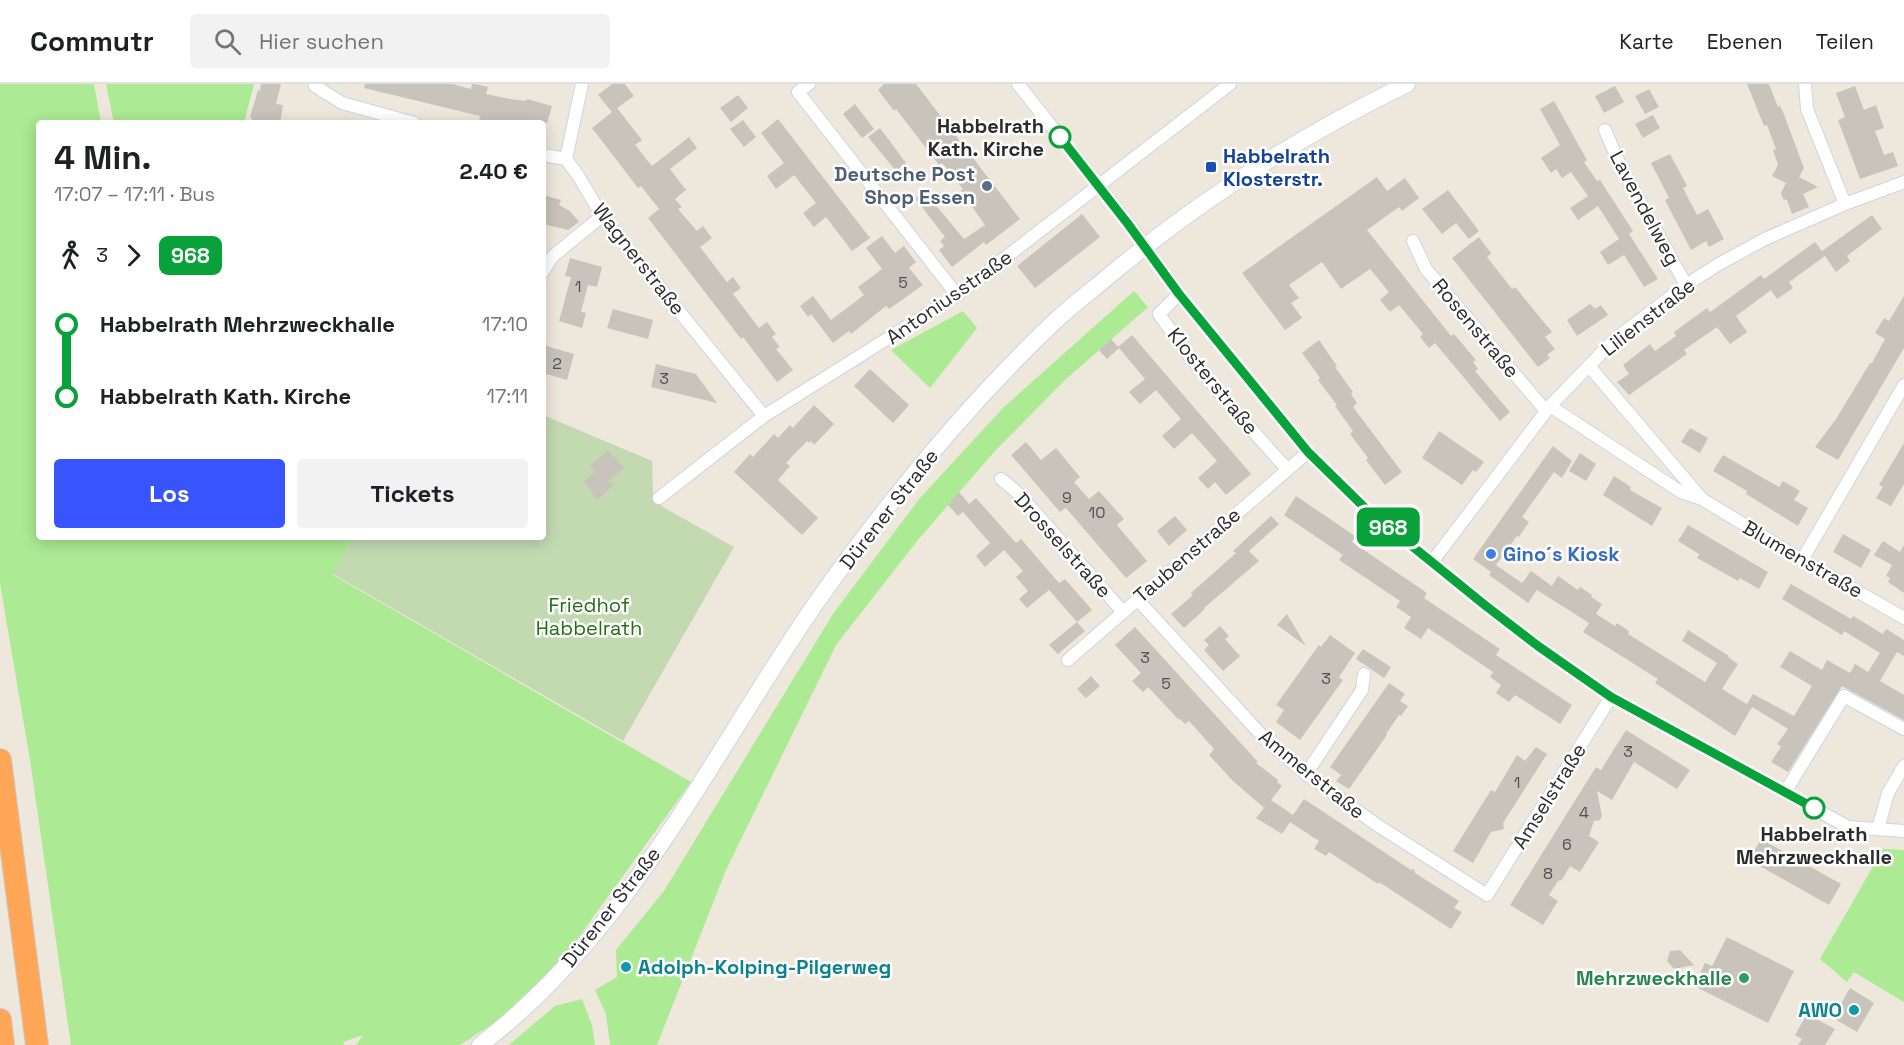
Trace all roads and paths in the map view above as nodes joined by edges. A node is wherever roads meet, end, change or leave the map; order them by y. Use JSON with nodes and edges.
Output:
{"nodes":[{"id":1,"x":582,"y":84,"type":"edge"},
{"id":2,"x":809,"y":84,"type":"edge"},
{"id":3,"x":1018,"y":84,"type":"edge"},
{"id":4,"x":1230,"y":84,"type":"edge"},
{"id":5,"x":1407,"y":84,"type":"edge"},
{"id":6,"x":1805,"y":84,"type":"edge"},
{"id":7,"x":315,"y":86,"type":"dead end"},
{"id":8,"x":401,"y":120,"type":"edge"},
{"id":9,"x":1605,"y":130,"type":"dead end"},
{"id":10,"x":546,"y":156,"type":"edge"},
{"id":11,"x":566,"y":159,"type":"junction"},
{"id":12,"x":1904,"y":182,"type":"edge"},
{"id":13,"x":1099,"y":187,"type":"junction"},
{"id":14,"x":1845,"y":204,"type":"junction"},
{"id":15,"x":602,"y":216,"type":"junction"},
{"id":16,"x":1413,"y":241,"type":"dead end"},
{"id":17,"x":1144,"y":248,"type":"junction"},
{"id":18,"x":546,"y":267,"type":"edge"},
{"id":19,"x":1686,"y":285,"type":"junction"},
{"id":20,"x":1179,"y":294,"type":"junction"},
{"id":21,"x":957,"y":295,"type":"junction"},
{"id":22,"x":1589,"y":366,"type":"junction"},
{"id":23,"x":1904,"y":385,"type":"edge"},
{"id":24,"x":1548,"y":408,"type":"junction"},
{"id":25,"x":764,"y":416,"type":"junction"},
{"id":26,"x":1308,"y":452,"type":"junction"},
{"id":27,"x":1287,"y":469,"type":"junction"},
{"id":28,"x":1001,"y":479,"type":"dead end"},
{"id":29,"x":659,"y":498,"type":"dead end"},
{"id":30,"x":1702,"y":499,"type":"junction"},
{"id":31,"x":1802,"y":560,"type":"junction"},
{"id":32,"x":1432,"y":562,"type":"junction"},
{"id":33,"x":1137,"y":599,"type":"junction"},
{"id":34,"x":1122,"y":612,"type":"junction"},
{"id":35,"x":1904,"y":618,"type":"edge"},
{"id":36,"x":1068,"y":660,"type":"dead end"},
{"id":37,"x":1364,"y":674,"type":"dead end"},
{"id":38,"x":1611,"y":697,"type":"junction"},
{"id":39,"x":1904,"y":729,"type":"edge"},
{"id":40,"x":0,"y":760,"type":"edge"},
{"id":41,"x":1904,"y":766,"type":"edge"},
{"id":42,"x":1306,"y":774,"type":"junction"},
{"id":43,"x":1785,"y":792,"type":"junction"},
{"id":44,"x":1878,"y":829,"type":"junction"},
{"id":45,"x":1904,"y":831,"type":"edge"},
{"id":46,"x":1487,"y":895,"type":"joint"},
{"id":47,"x":0,"y":1020,"type":"edge"},
{"id":48,"x":3,"y":1045,"type":"edge"},
{"id":49,"x":37,"y":1045,"type":"edge"},
{"id":50,"x":480,"y":1045,"type":"edge"}],
"edges":[{"from":1,"to":11,"type":"street"},
{"from":2,"to":21,"type":"street"},
{"from":3,"to":13,"type":"street","name":"Klosterstraße"},
{"from":4,"to":13,"type":"street","name":"Antoniusstraße"},
{"from":5,"to":17,"type":"main road","name":"Dürener Straße"},
{"from":6,"to":14,"type":"street"},
{"from":7,"to":8,"type":"street"},
{"from":9,"to":19,"type":"street","name":"Lavendelweg"},
{"from":10,"to":11,"type":"street"},
{"from":11,"to":15,"type":"street","name":"Wagnerstraße"},
{"from":12,"to":14,"type":"street","name":"Lilienstraße"},
{"from":13,"to":17,"type":"street","name":"Klosterstraße"},
{"from":13,"to":21,"type":"street","name":"Antoniusstraße"},
{"from":14,"to":19,"type":"street","name":"Lilienstraße"},
{"from":15,"to":18,"type":"street"},
{"from":15,"to":25,"type":"street","name":"Wagnerstraße"},
{"from":16,"to":24,"type":"street","name":"Rosenstraße"},
{"from":17,"to":20,"type":"street","name":"Klosterstraße"},
{"from":17,"to":50,"type":"main road","name":"Dürener Straße"},
{"from":19,"to":22,"type":"street","name":"Lilienstraße"},
{"from":20,"to":26,"type":"street","name":"Klosterstraße"},
{"from":20,"to":27,"type":"street","name":"Klosterstraße"},
{"from":21,"to":25,"type":"street","name":"Antoniusstraße"},
{"from":22,"to":24,"type":"street","name":"Lilienstraße"},
{"from":22,"to":30,"type":"street","name":"Blumenstraße"},
{"from":23,"to":31,"type":"street"},
{"from":24,"to":30,"type":"street","name":"Blumenstraße"},
{"from":24,"to":32,"type":"street","name":"Lilienstraße"},
{"from":25,"to":29,"type":"street","name":"Antoniusstraße"},
{"from":26,"to":27,"type":"street","name":"Taubenstraße"},
{"from":26,"to":32,"type":"street","name":"Klosterstraße"},
{"from":27,"to":33,"type":"street","name":"Taubenstraße"},
{"from":28,"to":34,"type":"street","name":"Drosselstraße"},
{"from":30,"to":31,"type":"street","name":"Blumenstraße"},
{"from":31,"to":35,"type":"street","name":"Blumenstraße"},
{"from":32,"to":38,"type":"street","name":"Klosterstraße"},
{"from":33,"to":34,"type":"street","name":"Taubenstraße"},
{"from":33,"to":42,"type":"street","name":"Ammerstraße"},
{"from":34,"to":36,"type":"street","name":"Taubenstraße"},
{"from":37,"to":42,"type":"street"},
{"from":38,"to":43,"type":"street","name":"Klosterstraße"},
{"from":38,"to":46,"type":"street","name":"Amselstraße"},
{"from":39,"to":43,"type":"street"},
{"from":40,"to":49,"type":"highway"},
{"from":41,"to":44,"type":"street"},
{"from":42,"to":46,"type":"street","name":"Ammerstraße"},
{"from":43,"to":44,"type":"street","name":"Klosterstraße"},
{"from":44,"to":45,"type":"street","name":"Klosterstraße"},
{"from":47,"to":48,"type":"highway"}]}
